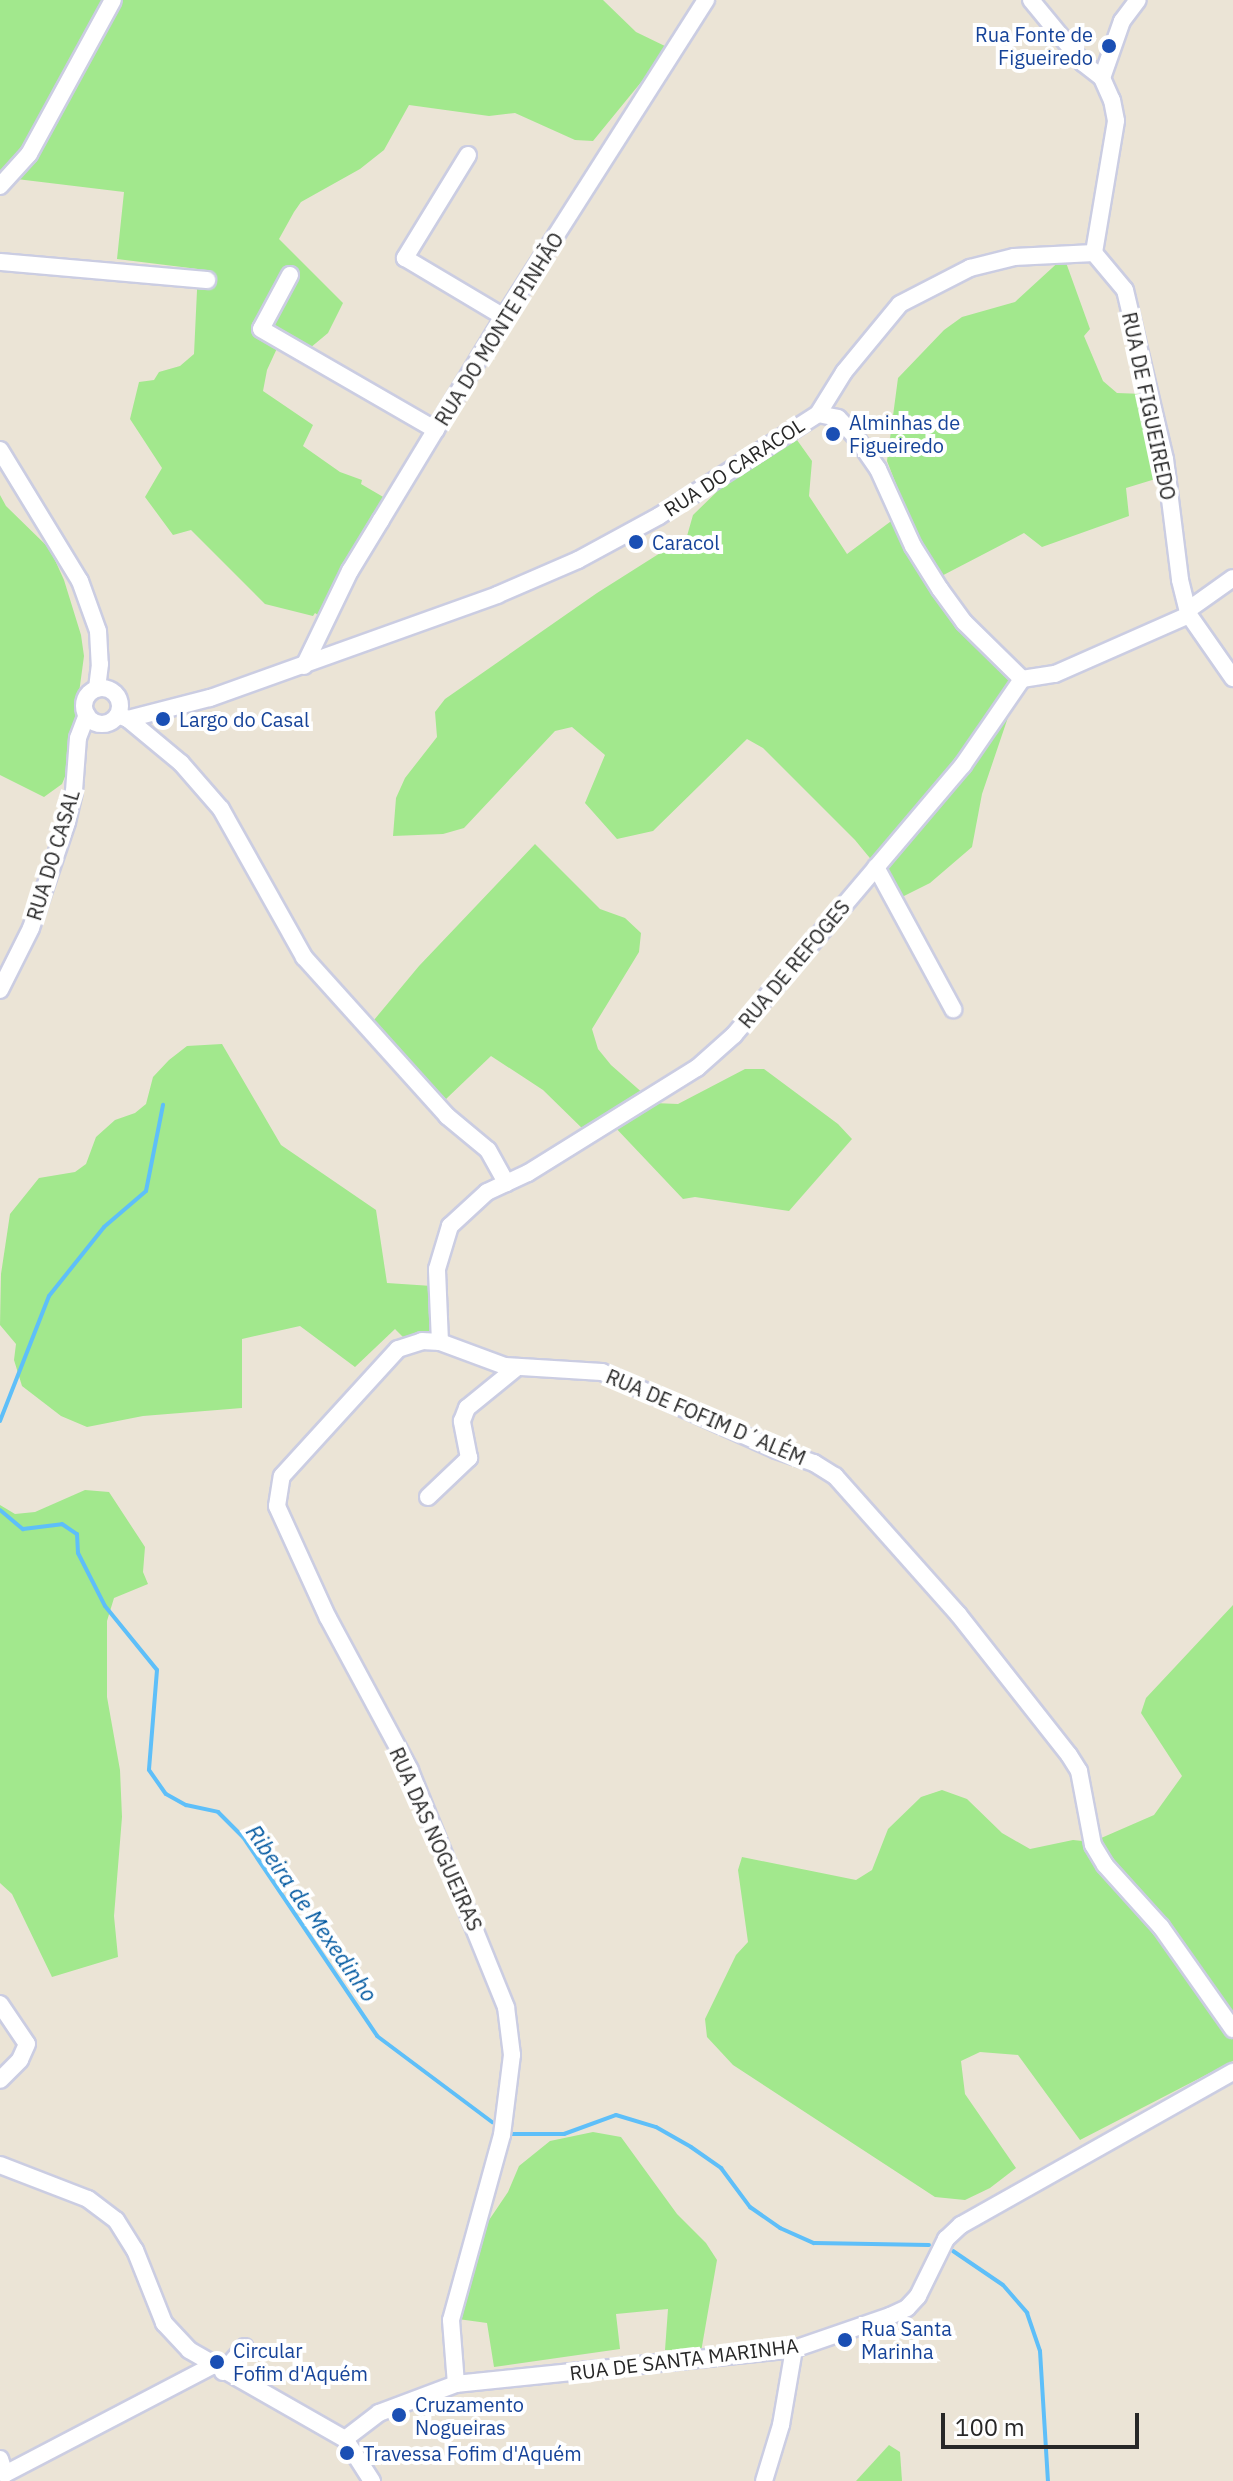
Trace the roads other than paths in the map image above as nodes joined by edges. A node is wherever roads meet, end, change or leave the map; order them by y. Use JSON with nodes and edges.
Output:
{"nodes":[{"id":1,"x":113,"y":0,"type":"edge"},
{"id":2,"x":706,"y":0,"type":"edge"},
{"id":3,"x":1031,"y":0,"type":"edge"},
{"id":4,"x":1138,"y":0,"type":"edge"},
{"id":5,"x":1102,"y":78,"type":"junction"},
{"id":6,"x":468,"y":155,"type":"dead end"},
{"id":7,"x":0,"y":186,"type":"edge"},
{"id":8,"x":1094,"y":253,"type":"junction"},
{"id":9,"x":0,"y":262,"type":"edge"},
{"id":10,"x":290,"y":275,"type":"dead end"},
{"id":11,"x":207,"y":280,"type":"dead end"},
{"id":12,"x":504,"y":317,"type":"junction"},
{"id":13,"x":818,"y":414,"type":"junction"},
{"id":14,"x":436,"y":430,"type":"junction"},
{"id":15,"x":0,"y":450,"type":"edge"},
{"id":16,"x":1233,"y":578,"type":"edge"},
{"id":17,"x":1189,"y":613,"type":"junction"},
{"id":18,"x":304,"y":666,"type":"junction"},
{"id":19,"x":1233,"y":678,"type":"edge"},
{"id":20,"x":1022,"y":679,"type":"junction"},
{"id":21,"x":97,"y":689,"type":"junction"},
{"id":22,"x":87,"y":715,"type":"junction"},
{"id":23,"x":123,"y":717,"type":"junction"},
{"id":24,"x":876,"y":867,"type":"junction"},
{"id":25,"x":0,"y":990,"type":"edge"},
{"id":26,"x":953,"y":1009,"type":"dead end"},
{"id":27,"x":506,"y":1183,"type":"junction"},
{"id":28,"x":440,"y":1342,"type":"junction"},
{"id":29,"x":516,"y":1368,"type":"junction"},
{"id":30,"x":428,"y":1497,"type":"dead end"},
{"id":31,"x":0,"y":2004,"type":"edge"},
{"id":32,"x":1233,"y":2029,"type":"edge"},
{"id":33,"x":1233,"y":2072,"type":"edge"},
{"id":34,"x":0,"y":2080,"type":"edge"},
{"id":35,"x":0,"y":2165,"type":"edge"},
{"id":36,"x":245,"y":2347,"type":"dead end"},
{"id":37,"x":794,"y":2349,"type":"junction"},
{"id":38,"x":217,"y":2369,"type":"junction"},
{"id":39,"x":456,"y":2384,"type":"junction"},
{"id":40,"x":345,"y":2439,"type":"junction"},
{"id":41,"x":0,"y":2459,"type":"edge"},
{"id":42,"x":372,"y":2481,"type":"edge"},
{"id":43,"x":764,"y":2481,"type":"edge"}],
"edges":[{"from":1,"to":7,"type":"street"},
{"from":2,"to":12,"type":"street","name":"RUA DO MONTE PINHÃO"},
{"from":3,"to":5,"type":"street"},
{"from":4,"to":5,"type":"street"},
{"from":5,"to":8,"type":"street"},
{"from":6,"to":12,"type":"street"},
{"from":8,"to":13,"type":"street"},
{"from":8,"to":17,"type":"street","name":"RUA DE FIGUEIREDO"},
{"from":9,"to":11,"type":"street"},
{"from":10,"to":14,"type":"street"},
{"from":12,"to":14,"type":"street","name":"RUA DO MONTE PINHÃO"},
{"from":13,"to":18,"type":"street","name":"RUA DO CARACOL"},
{"from":13,"to":20,"type":"street","name":"RUA DO CARACOL"},
{"from":14,"to":18,"type":"street","name":"RUA DO MONTE PINHÃO"},
{"from":15,"to":21,"type":"street"},
{"from":16,"to":17,"type":"street"},
{"from":17,"to":19,"type":"street","name":"RUA DE FIGUEIREDO"},
{"from":17,"to":20,"type":"street"},
{"from":18,"to":23,"type":"street","name":"RUA DO CARACOL"},
{"from":20,"to":24,"type":"street","name":"RUA DE REFOGES"},
{"from":21,"to":22,"type":"street"},
{"from":21,"to":23,"type":"street"},
{"from":22,"to":23,"type":"street"},
{"from":22,"to":25,"type":"street","name":"RUA DO CASAL"},
{"from":23,"to":27,"type":"street"},
{"from":24,"to":26,"type":"street"},
{"from":24,"to":27,"type":"street","name":"RUA DE REFOGES"},
{"from":27,"to":28,"type":"street"},
{"from":28,"to":29,"type":"street","name":"RUA DE FOFIM D´ALÉM"},
{"from":28,"to":39,"type":"street","name":"RUA DAS NOGUEIRAS"},
{"from":29,"to":30,"type":"street"},
{"from":29,"to":32,"type":"street","name":"RUA DE FOFIM D´ALÉM"},
{"from":31,"to":34,"type":"street"},
{"from":33,"to":37,"type":"street","name":"RUA DE SANTA MARINHA"},
{"from":35,"to":38,"type":"street"},
{"from":36,"to":38,"type":"street"},
{"from":37,"to":39,"type":"street","name":"RUA DE SANTA MARINHA"},
{"from":37,"to":43,"type":"street"},
{"from":38,"to":40,"type":"street"},
{"from":38,"to":41,"type":"street"},
{"from":39,"to":40,"type":"street","name":"RUA DE SANTA MARINHA"},
{"from":40,"to":42,"type":"street"}]}
